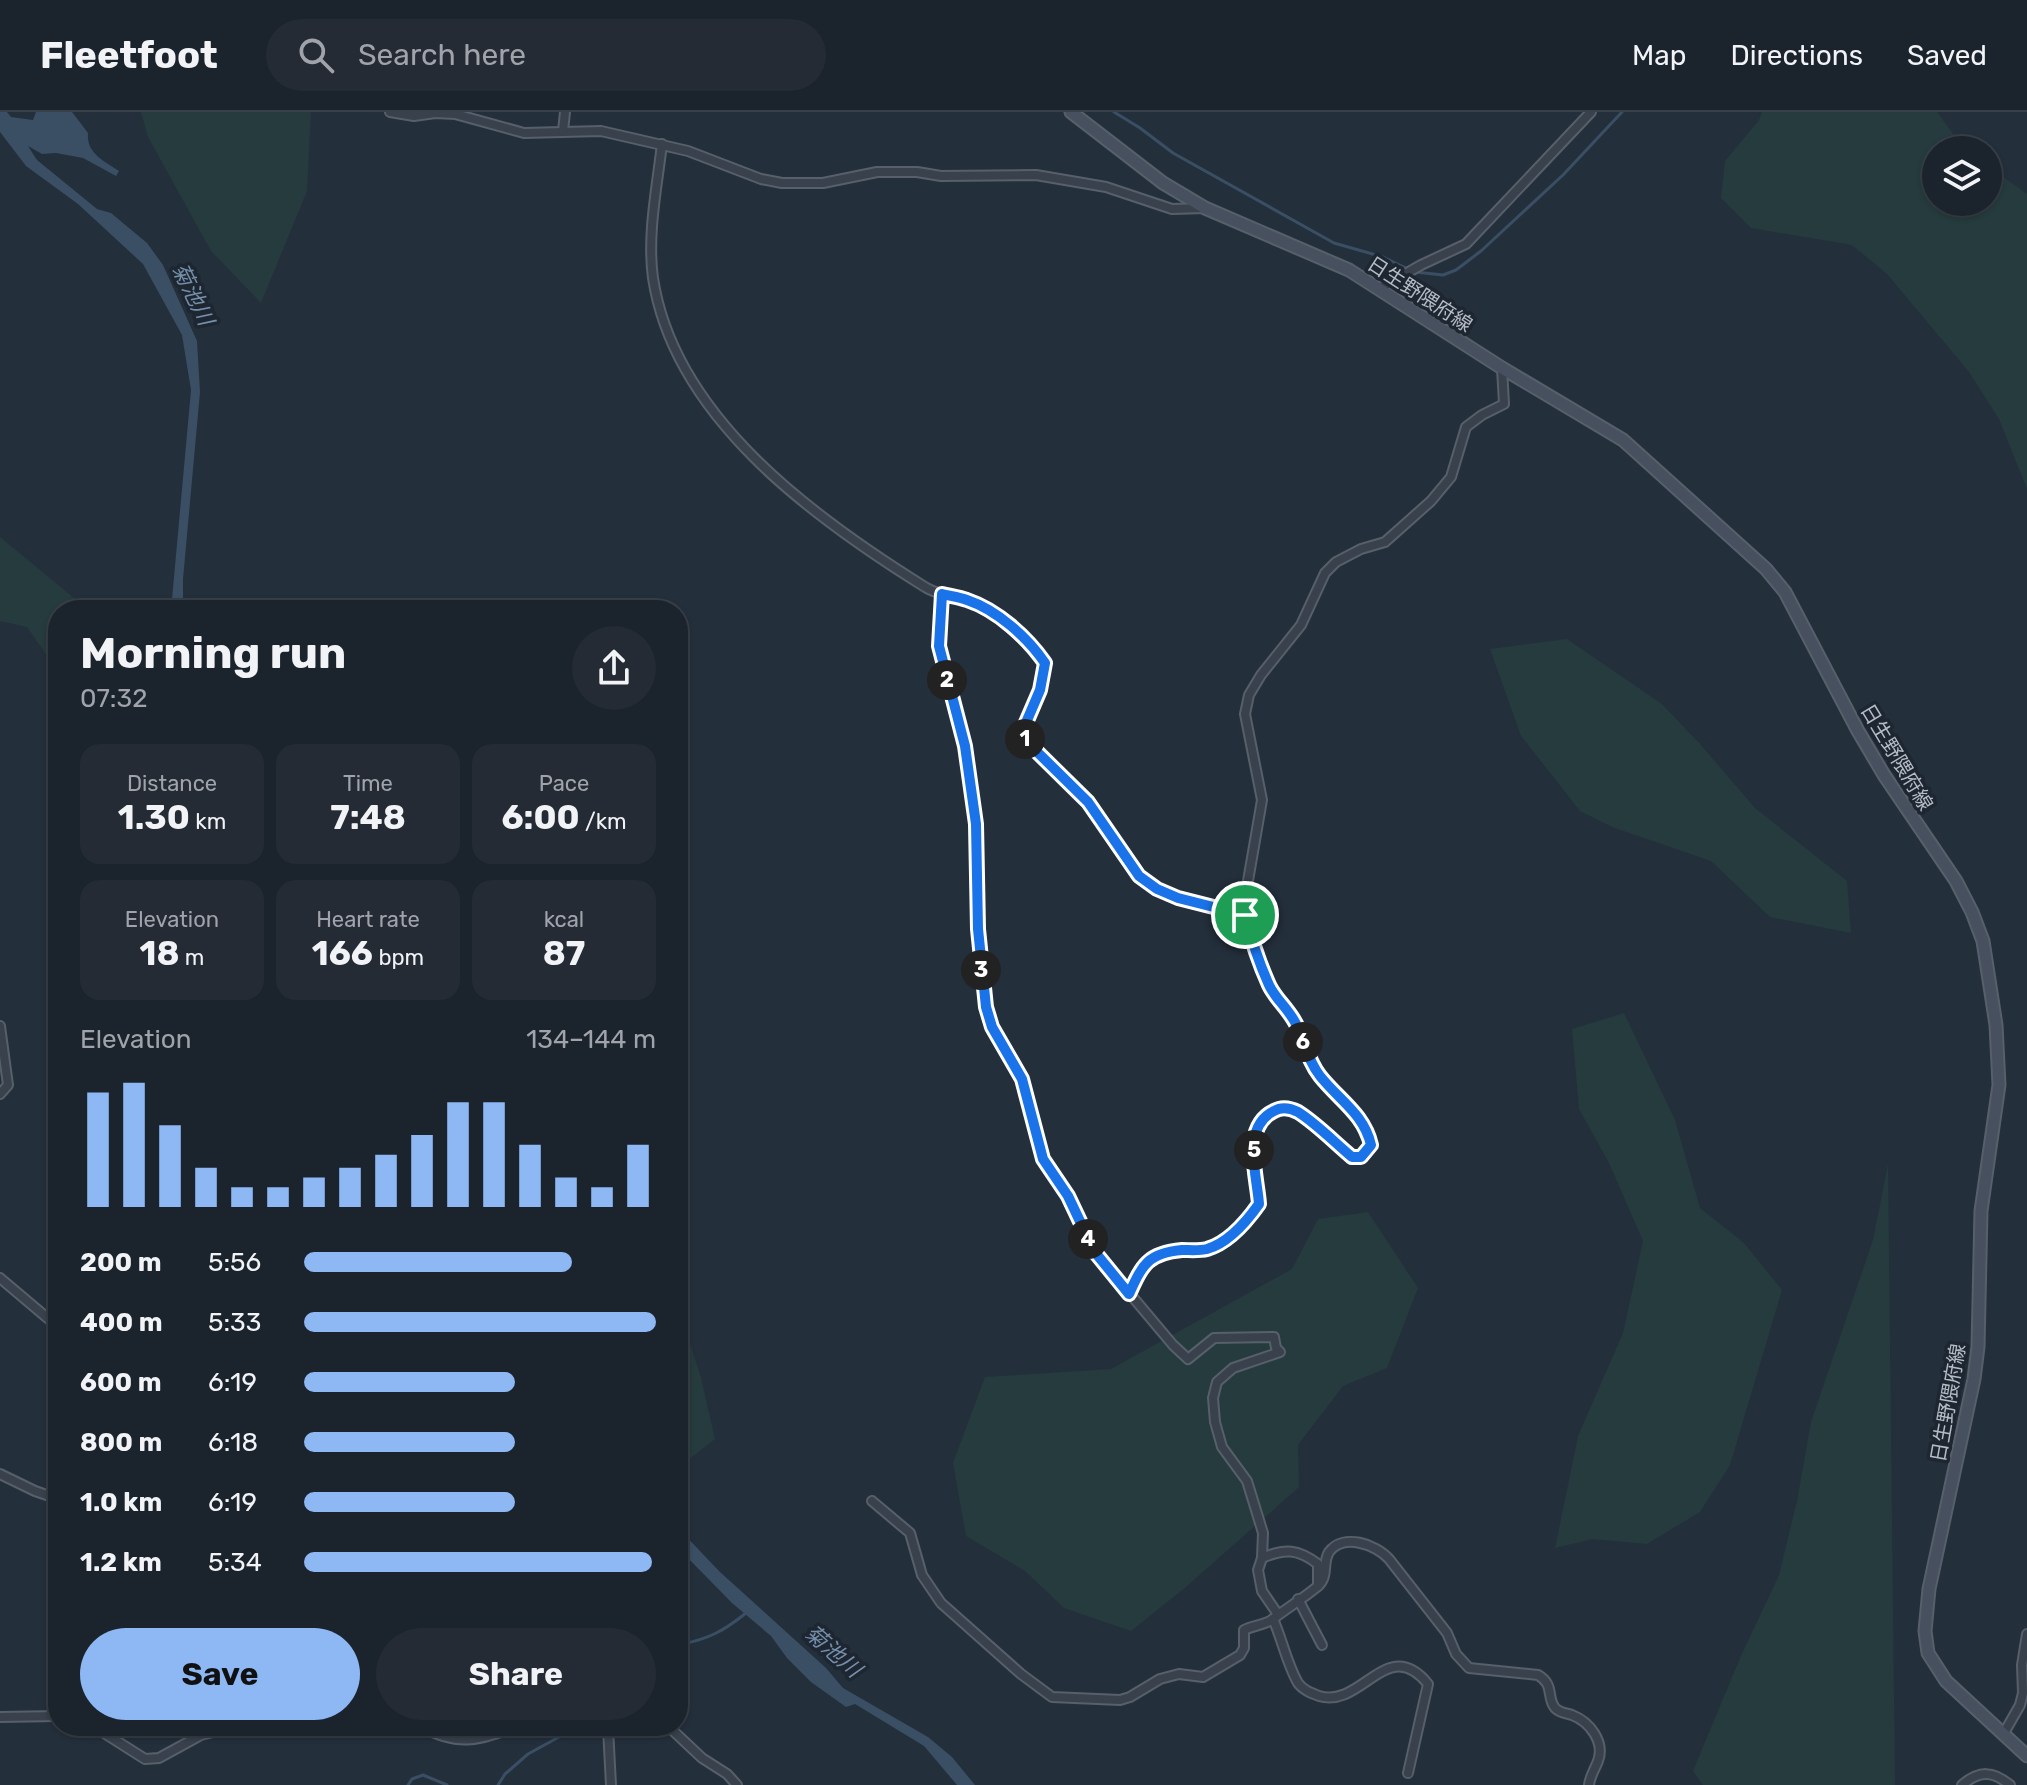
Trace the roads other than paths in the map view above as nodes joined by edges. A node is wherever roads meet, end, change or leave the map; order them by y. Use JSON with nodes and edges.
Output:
{"nodes":[{"id":1,"x":390,"y":112,"type":"edge"},
{"id":2,"x":565,"y":112,"type":"edge"},
{"id":3,"x":1071,"y":112,"type":"edge"},
{"id":4,"x":1591,"y":112,"type":"edge"},
{"id":5,"x":454,"y":113,"type":"edge"},
{"id":6,"x":563,"y":131,"type":"junction"},
{"id":7,"x":662,"y":144,"type":"junction"},
{"id":8,"x":1205,"y":208,"type":"junction"},
{"id":9,"x":1379,"y":289,"type":"junction"},
{"id":10,"x":1502,"y":368,"type":"junction"},
{"id":11,"x":942,"y":594,"type":"junction"},
{"id":12,"x":1245,"y":915,"type":"junction"},
{"id":13,"x":0,"y":1026,"type":"edge"},
{"id":14,"x":0,"y":1094,"type":"edge"},
{"id":15,"x":0,"y":1278,"type":"edge"},
{"id":16,"x":1129,"y":1294,"type":"junction"},
{"id":17,"x":48,"y":1319,"type":"edge"},
{"id":18,"x":0,"y":1474,"type":"edge"},
{"id":19,"x":48,"y":1496,"type":"edge"},
{"id":20,"x":872,"y":1501,"type":"dead end"},
{"id":21,"x":1262,"y":1558,"type":"junction"},
{"id":22,"x":1318,"y":1586,"type":"junction"},
{"id":23,"x":1298,"y":1599,"type":"junction"},
{"id":24,"x":1275,"y":1616,"type":"junction"},
{"id":25,"x":2027,"y":1634,"type":"edge"},
{"id":26,"x":1322,"y":1645,"type":"dead end"},
{"id":27,"x":48,"y":1716,"type":"edge"},
{"id":28,"x":0,"y":1717,"type":"edge"},
{"id":29,"x":2004,"y":1733,"type":"junction"},
{"id":30,"x":109,"y":1736,"type":"edge"},
{"id":31,"x":199,"y":1736,"type":"edge"},
{"id":32,"x":440,"y":1736,"type":"edge"},
{"id":33,"x":487,"y":1736,"type":"edge"},
{"id":34,"x":608,"y":1736,"type":"edge"},
{"id":35,"x":680,"y":1736,"type":"edge"},
{"id":36,"x":2027,"y":1756,"type":"edge"},
{"id":37,"x":1408,"y":1773,"type":"dead end"},
{"id":38,"x":611,"y":1785,"type":"edge"},
{"id":39,"x":737,"y":1785,"type":"edge"},
{"id":40,"x":1589,"y":1785,"type":"edge"},
{"id":41,"x":1962,"y":1785,"type":"edge"},
{"id":42,"x":2010,"y":1785,"type":"edge"}],
"edges":[{"from":1,"to":5,"type":"street"},
{"from":2,"to":6,"type":"street"},
{"from":3,"to":8,"type":"main road","name":"日生野隈府線"},
{"from":4,"to":9,"type":"street"},
{"from":5,"to":6,"type":"street"},
{"from":6,"to":7,"type":"street"},
{"from":7,"to":8,"type":"street"},
{"from":7,"to":11,"type":"street"},
{"from":8,"to":9,"type":"main road","name":"日生野隈府線"},
{"from":9,"to":10,"type":"main road","name":"日生野隈府線"},
{"from":10,"to":12,"type":"street"},
{"from":10,"to":29,"type":"main road","name":"日生野隈府線"},
{"from":11,"to":12,"type":"street"},
{"from":11,"to":16,"type":"street"},
{"from":12,"to":16,"type":"street"},
{"from":13,"to":14,"type":"street"},
{"from":15,"to":17,"type":"street"},
{"from":16,"to":21,"type":"street"},
{"from":18,"to":19,"type":"street"},
{"from":20,"to":24,"type":"street"},
{"from":21,"to":22,"type":"street"},
{"from":21,"to":24,"type":"street"},
{"from":22,"to":23,"type":"street"},
{"from":22,"to":40,"type":"street"},
{"from":23,"to":24,"type":"street"},
{"from":23,"to":26,"type":"street"},
{"from":24,"to":37,"type":"street"},
{"from":25,"to":29,"type":"street"},
{"from":27,"to":28,"type":"street"},
{"from":29,"to":36,"type":"main road","name":"日生野隈府線"},
{"from":30,"to":31,"type":"street"},
{"from":32,"to":33,"type":"street"},
{"from":34,"to":38,"type":"street"},
{"from":35,"to":39,"type":"street"},
{"from":41,"to":42,"type":"street"}]}
